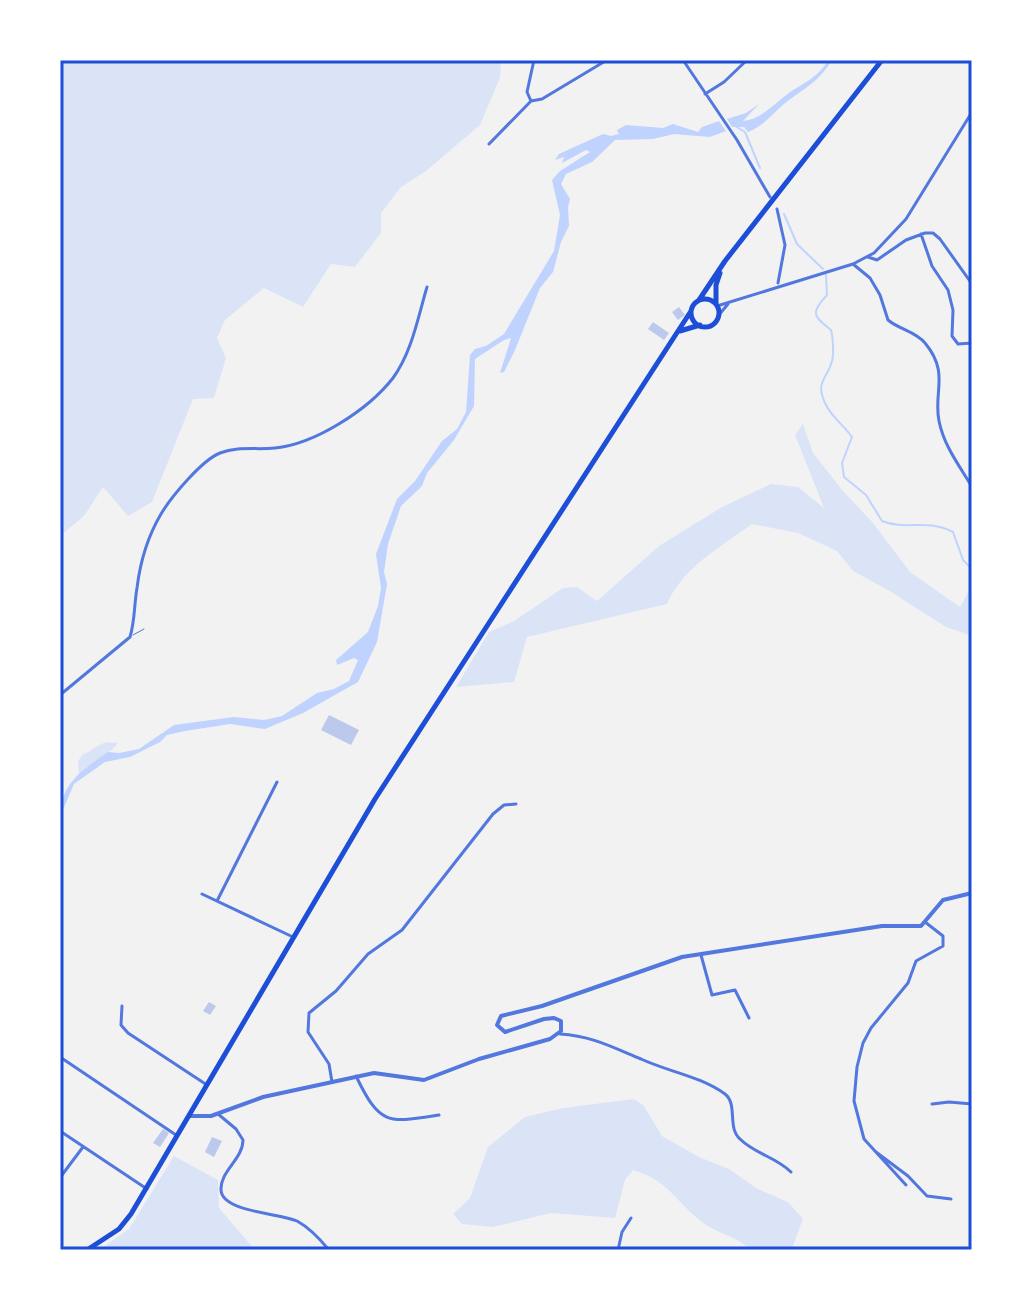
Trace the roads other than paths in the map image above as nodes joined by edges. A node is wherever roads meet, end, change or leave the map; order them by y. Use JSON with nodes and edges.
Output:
{"nodes":[{"id":1,"x":534,"y":60,"type":"edge"},
{"id":2,"x":607,"y":60,"type":"edge"},
{"id":3,"x":683,"y":60,"type":"edge"},
{"id":4,"x":747,"y":60,"type":"edge"},
{"id":5,"x":882,"y":60,"type":"edge"},
{"id":6,"x":705,"y":94,"type":"junction"},
{"id":7,"x":531,"y":101,"type":"junction"},
{"id":8,"x":972,"y":112,"type":"edge"},
{"id":9,"x":489,"y":144,"type":"dead end"},
{"id":10,"x":770,"y":197,"type":"dead end"},
{"id":11,"x":777,"y":209,"type":"dead end"},
{"id":12,"x":921,"y":234,"type":"junction"},
{"id":13,"x":868,"y":257,"type":"junction"},
{"id":14,"x":725,"y":261,"type":"junction"},
{"id":15,"x":851,"y":264,"type":"junction"},
{"id":16,"x":972,"y":284,"type":"edge"},
{"id":17,"x":778,"y":285,"type":"junction"},
{"id":18,"x":427,"y":287,"type":"dead end"},
{"id":19,"x":699,"y":300,"type":"junction"},
{"id":20,"x":730,"y":301,"type":"junction"},
{"id":21,"x":716,"y":305,"type":"junction"},
{"id":22,"x":691,"y":311,"type":"junction"},
{"id":23,"x":718,"y":316,"type":"junction"},
{"id":24,"x":700,"y":325,"type":"junction"},
{"id":25,"x":679,"y":332,"type":"junction"},
{"id":26,"x":972,"y":343,"type":"edge"},
{"id":27,"x":972,"y":487,"type":"edge"},
{"id":28,"x":144,"y":629,"type":"dead end"},
{"id":29,"x":130,"y":637,"type":"junction"},
{"id":30,"x":60,"y":695,"type":"edge"},
{"id":31,"x":277,"y":782,"type":"dead end"},
{"id":32,"x":516,"y":804,"type":"dead end"},
{"id":33,"x":972,"y":893,"type":"edge"},
{"id":34,"x":202,"y":894,"type":"dead end"},
{"id":35,"x":217,"y":901,"type":"junction"},
{"id":36,"x":925,"y":922,"type":"junction"},
{"id":37,"x":293,"y":937,"type":"junction"},
{"id":38,"x":700,"y":954,"type":"junction"},
{"id":39,"x":122,"y":1006,"type":"dead end"},
{"id":40,"x":749,"y":1018,"type":"dead end"},
{"id":41,"x":560,"y":1034,"type":"junction"},
{"id":42,"x":60,"y":1057,"type":"edge"},
{"id":43,"x":356,"y":1076,"type":"junction"},
{"id":44,"x":332,"y":1082,"type":"junction"},
{"id":45,"x":207,"y":1085,"type":"junction"},
{"id":46,"x":932,"y":1104,"type":"dead end"},
{"id":47,"x":972,"y":1104,"type":"edge"},
{"id":48,"x":218,"y":1114,"type":"junction"},
{"id":49,"x":439,"y":1115,"type":"dead end"},
{"id":50,"x":190,"y":1116,"type":"junction"},
{"id":51,"x":60,"y":1131,"type":"edge"},
{"id":52,"x":179,"y":1137,"type":"junction"},
{"id":53,"x":83,"y":1147,"type":"junction"},
{"id":54,"x":870,"y":1147,"type":"junction"},
{"id":55,"x":791,"y":1172,"type":"dead end"},
{"id":56,"x":61,"y":1176,"type":"edge"},
{"id":57,"x":906,"y":1185,"type":"dead end"},
{"id":58,"x":147,"y":1189,"type":"junction"},
{"id":59,"x":951,"y":1199,"type":"dead end"},
{"id":60,"x":631,"y":1218,"type":"dead end"},
{"id":61,"x":87,"y":1250,"type":"edge"},
{"id":62,"x":329,"y":1250,"type":"edge"},
{"id":63,"x":618,"y":1250,"type":"edge"}],
"edges":[{"from":1,"to":7,"type":"street"},
{"from":2,"to":7,"type":"street"},
{"from":3,"to":6,"type":"street"},
{"from":4,"to":6,"type":"street"},
{"from":5,"to":14,"type":"main road"},
{"from":6,"to":10,"type":"street"},
{"from":7,"to":9,"type":"street"},
{"from":8,"to":13,"type":"street"},
{"from":11,"to":17,"type":"street"},
{"from":12,"to":13,"type":"street"},
{"from":12,"to":16,"type":"street"},
{"from":12,"to":26,"type":"street"},
{"from":13,"to":15,"type":"street"},
{"from":14,"to":19,"type":"main road"},
{"from":14,"to":21,"type":"main road"},
{"from":15,"to":17,"type":"street"},
{"from":15,"to":27,"type":"street"},
{"from":17,"to":20,"type":"street"},
{"from":18,"to":29,"type":"street"},
{"from":19,"to":21,"type":"main road"},
{"from":19,"to":22,"type":"main road"},
{"from":20,"to":21,"type":"street"},
{"from":20,"to":23,"type":"street"},
{"from":21,"to":23,"type":"main road"},
{"from":22,"to":24,"type":"main road"},
{"from":22,"to":25,"type":"main road"},
{"from":23,"to":24,"type":"main road"},
{"from":24,"to":25,"type":"main road"},
{"from":25,"to":37,"type":"main road"},
{"from":28,"to":29,"type":"lane"},
{"from":29,"to":30,"type":"street"},
{"from":31,"to":35,"type":"street"},
{"from":32,"to":44,"type":"street"},
{"from":33,"to":36,"type":"street"},
{"from":34,"to":35,"type":"street"},
{"from":35,"to":37,"type":"street"},
{"from":36,"to":38,"type":"street"},
{"from":36,"to":54,"type":"street"},
{"from":37,"to":45,"type":"main road"},
{"from":38,"to":40,"type":"street"},
{"from":38,"to":41,"type":"street"},
{"from":39,"to":45,"type":"street"},
{"from":41,"to":43,"type":"street"},
{"from":41,"to":55,"type":"street"},
{"from":42,"to":52,"type":"street"},
{"from":43,"to":44,"type":"street"},
{"from":43,"to":49,"type":"street"},
{"from":44,"to":48,"type":"street"},
{"from":45,"to":50,"type":"main road"},
{"from":46,"to":47,"type":"street"},
{"from":48,"to":50,"type":"street"},
{"from":48,"to":62,"type":"street"},
{"from":50,"to":52,"type":"main road"},
{"from":51,"to":53,"type":"street"},
{"from":52,"to":58,"type":"main road"},
{"from":53,"to":56,"type":"street"},
{"from":53,"to":58,"type":"street"},
{"from":54,"to":57,"type":"street"},
{"from":54,"to":59,"type":"street"},
{"from":58,"to":61,"type":"main road"},
{"from":60,"to":63,"type":"street"}]}
